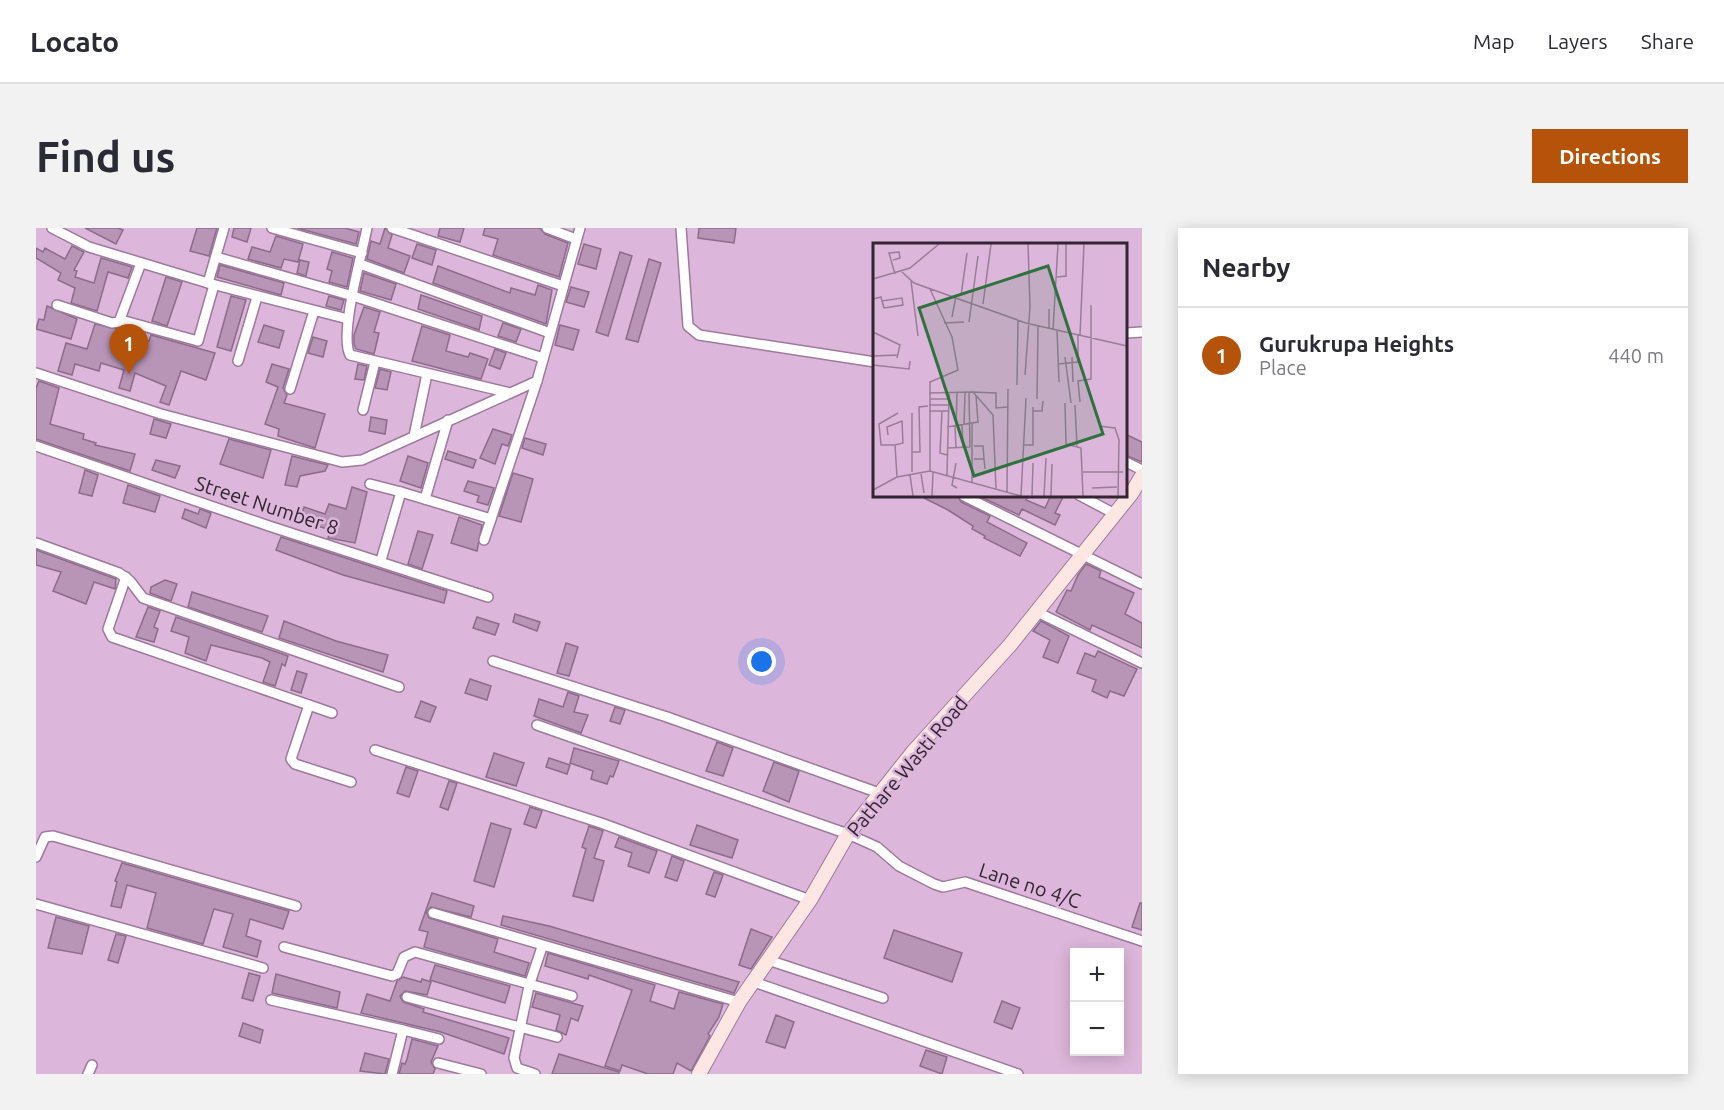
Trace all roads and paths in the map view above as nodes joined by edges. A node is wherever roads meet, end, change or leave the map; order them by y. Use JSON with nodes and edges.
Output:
{"nodes":[{"id":1,"x":52,"y":228,"type":"edge"},
{"id":2,"x":224,"y":228,"type":"edge"},
{"id":3,"x":272,"y":228,"type":"edge"},
{"id":4,"x":367,"y":228,"type":"edge"},
{"id":5,"x":392,"y":228,"type":"edge"},
{"id":6,"x":547,"y":228,"type":"edge"},
{"id":7,"x":580,"y":228,"type":"edge"},
{"id":8,"x":681,"y":228,"type":"edge"},
{"id":9,"x":576,"y":239,"type":"junction"},
{"id":10,"x":362,"y":253,"type":"junction"},
{"id":11,"x":216,"y":257,"type":"junction"},
{"id":12,"x":141,"y":263,"type":"junction"},
{"id":13,"x":360,"y":264,"type":"junction"},
{"id":14,"x":211,"y":284,"type":"junction"},
{"id":15,"x":563,"y":286,"type":"junction"},
{"id":16,"x":353,"y":296,"type":"junction"},
{"id":17,"x":257,"y":297,"type":"junction"},
{"id":18,"x":57,"y":305,"type":"dead end"},
{"id":19,"x":314,"y":311,"type":"junction"},
{"id":20,"x":348,"y":319,"type":"junction"},
{"id":21,"x":121,"y":320,"type":"junction"},
{"id":22,"x":1142,"y":332,"type":"edge"},
{"id":23,"x":550,"y":333,"type":"junction"},
{"id":24,"x":1127,"y":333,"type":"edge"},
{"id":25,"x":543,"y":358,"type":"junction"},
{"id":26,"x":238,"y":361,"type":"dead end"},
{"id":27,"x":375,"y":362,"type":"junction"},
{"id":28,"x":873,"y":362,"type":"edge"},
{"id":29,"x":36,"y":373,"type":"edge"},
{"id":30,"x":427,"y":374,"type":"junction"},
{"id":31,"x":537,"y":381,"type":"junction"},
{"id":32,"x":290,"y":389,"type":"dead end"},
{"id":33,"x":510,"y":393,"type":"junction"},
{"id":34,"x":363,"y":410,"type":"dead end"},
{"id":35,"x":448,"y":420,"type":"junction"},
{"id":36,"x":414,"y":436,"type":"junction"},
{"id":37,"x":36,"y":446,"type":"edge"},
{"id":38,"x":1127,"y":463,"type":"edge"},
{"id":39,"x":1142,"y":470,"type":"edge"},
{"id":40,"x":1142,"y":476,"type":"edge"},
{"id":41,"x":370,"y":484,"type":"dead end"},
{"id":42,"x":401,"y":492,"type":"junction"},
{"id":43,"x":964,"y":496,"type":"edge"},
{"id":44,"x":1080,"y":496,"type":"edge"},
{"id":45,"x":1137,"y":497,"type":"edge"},
{"id":46,"x":425,"y":499,"type":"junction"},
{"id":47,"x":1115,"y":514,"type":"junction"},
{"id":48,"x":491,"y":519,"type":"junction"},
{"id":49,"x":484,"y":540,"type":"dead end"},
{"id":50,"x":36,"y":543,"type":"edge"},
{"id":51,"x":1082,"y":556,"type":"junction"},
{"id":52,"x":381,"y":560,"type":"junction"},
{"id":53,"x":126,"y":577,"type":"junction"},
{"id":54,"x":1142,"y":584,"type":"edge"},
{"id":55,"x":488,"y":597,"type":"dead end"},
{"id":56,"x":1037,"y":612,"type":"junction"},
{"id":57,"x":493,"y":661,"type":"dead end"},
{"id":58,"x":1142,"y":663,"type":"edge"},
{"id":59,"x":399,"y":687,"type":"dead end"},
{"id":60,"x":309,"y":705,"type":"junction"},
{"id":61,"x":332,"y":713,"type":"dead end"},
{"id":62,"x":537,"y":725,"type":"dead end"},
{"id":63,"x":375,"y":750,"type":"dead end"},
{"id":64,"x":351,"y":782,"type":"dead end"},
{"id":65,"x":879,"y":793,"type":"junction"},
{"id":66,"x":848,"y":834,"type":"junction"},
{"id":67,"x":36,"y":857,"type":"edge"},
{"id":68,"x":810,"y":900,"type":"junction"},
{"id":69,"x":36,"y":904,"type":"edge"},
{"id":70,"x":296,"y":906,"type":"dead end"},
{"id":71,"x":433,"y":913,"type":"dead end"},
{"id":72,"x":1142,"y":941,"type":"edge"},
{"id":73,"x":284,"y":947,"type":"dead end"},
{"id":74,"x":542,"y":947,"type":"junction"},
{"id":75,"x":768,"y":960,"type":"junction"},
{"id":76,"x":263,"y":968,"type":"dead end"},
{"id":77,"x":754,"y":982,"type":"junction"},
{"id":78,"x":529,"y":986,"type":"junction"},
{"id":79,"x":572,"y":996,"type":"dead end"},
{"id":80,"x":407,"y":997,"type":"dead end"},
{"id":81,"x":883,"y":998,"type":"dead end"},
{"id":82,"x":270,"y":1000,"type":"dead end"},
{"id":83,"x":739,"y":1002,"type":"junction"},
{"id":84,"x":522,"y":1028,"type":"junction"},
{"id":85,"x":403,"y":1030,"type":"junction"},
{"id":86,"x":557,"y":1037,"type":"dead end"},
{"id":87,"x":439,"y":1039,"type":"dead end"},
{"id":88,"x":438,"y":1063,"type":"dead end"},
{"id":89,"x":514,"y":1063,"type":"junction"},
{"id":90,"x":392,"y":1074,"type":"edge"},
{"id":91,"x":481,"y":1074,"type":"edge"},
{"id":92,"x":509,"y":1074,"type":"edge"},
{"id":93,"x":535,"y":1074,"type":"edge"},
{"id":94,"x":699,"y":1074,"type":"edge"},
{"id":95,"x":1018,"y":1074,"type":"edge"}],
"edges":[{"from":1,"to":12,"type":"street"},
{"from":2,"to":11,"type":"street"},
{"from":3,"to":10,"type":"street"},
{"from":4,"to":10,"type":"street"},
{"from":5,"to":15,"type":"street"},
{"from":6,"to":9,"type":"street"},
{"from":7,"to":9,"type":"street"},
{"from":8,"to":28,"type":"street"},
{"from":9,"to":15,"type":"street"},
{"from":10,"to":13,"type":"street"},
{"from":11,"to":14,"type":"street"},
{"from":11,"to":16,"type":"street"},
{"from":12,"to":14,"type":"street"},
{"from":12,"to":21,"type":"street"},
{"from":13,"to":16,"type":"street"},
{"from":13,"to":23,"type":"street"},
{"from":14,"to":17,"type":"street"},
{"from":14,"to":21,"type":"street"},
{"from":15,"to":23,"type":"street"},
{"from":16,"to":20,"type":"street"},
{"from":16,"to":25,"type":"street"},
{"from":17,"to":19,"type":"street"},
{"from":17,"to":26,"type":"street"},
{"from":18,"to":21,"type":"street"},
{"from":19,"to":20,"type":"street"},
{"from":19,"to":32,"type":"street"},
{"from":20,"to":27,"type":"street"},
{"from":22,"to":24,"type":"street"},
{"from":23,"to":25,"type":"street"},
{"from":25,"to":31,"type":"street"},
{"from":27,"to":30,"type":"street"},
{"from":27,"to":34,"type":"street"},
{"from":29,"to":36,"type":"street"},
{"from":30,"to":33,"type":"street"},
{"from":30,"to":36,"type":"street"},
{"from":31,"to":33,"type":"street"},
{"from":31,"to":48,"type":"street"},
{"from":33,"to":35,"type":"street"},
{"from":35,"to":36,"type":"street"},
{"from":35,"to":46,"type":"street"},
{"from":37,"to":52,"type":"street","name":"Street Number 8"},
{"from":38,"to":39,"type":"street"},
{"from":40,"to":45,"type":"street","name":"Pathare Wasti Road"},
{"from":41,"to":42,"type":"street"},
{"from":42,"to":46,"type":"street"},
{"from":42,"to":52,"type":"street"},
{"from":43,"to":51,"type":"street"},
{"from":44,"to":47,"type":"street"},
{"from":45,"to":47,"type":"street","name":"Pathare Wasti Road"},
{"from":46,"to":48,"type":"street"},
{"from":47,"to":51,"type":"street","name":"Pathare Wasti Road"},
{"from":48,"to":49,"type":"street"},
{"from":50,"to":53,"type":"street"},
{"from":51,"to":54,"type":"street"},
{"from":51,"to":56,"type":"street","name":"Pathare Wasti Road"},
{"from":52,"to":55,"type":"street","name":"Street Number 8"},
{"from":53,"to":59,"type":"street"},
{"from":53,"to":60,"type":"street"},
{"from":56,"to":58,"type":"street"},
{"from":56,"to":65,"type":"street","name":"Pathare Wasti Road"},
{"from":57,"to":65,"type":"street"},
{"from":60,"to":61,"type":"street"},
{"from":60,"to":64,"type":"street"},
{"from":62,"to":66,"type":"street","name":"Lane no 4/C"},
{"from":63,"to":68,"type":"street"},
{"from":65,"to":66,"type":"street","name":"Pathare Wasti Road"},
{"from":66,"to":68,"type":"street","name":"Pathare Wasti Road"},
{"from":66,"to":72,"type":"street","name":"Lane no 4/C"},
{"from":67,"to":70,"type":"street"},
{"from":68,"to":75,"type":"street","name":"Pathare Wasti Road"},
{"from":69,"to":76,"type":"street"},
{"from":71,"to":74,"type":"street"},
{"from":73,"to":78,"type":"street"},
{"from":74,"to":78,"type":"street"},
{"from":74,"to":83,"type":"street"},
{"from":75,"to":77,"type":"street","name":"Pathare Wasti Road"},
{"from":75,"to":81,"type":"street"},
{"from":77,"to":83,"type":"street","name":"Pathare Wasti Road"},
{"from":77,"to":95,"type":"street"},
{"from":78,"to":79,"type":"street"},
{"from":78,"to":84,"type":"street"},
{"from":80,"to":84,"type":"street"},
{"from":82,"to":85,"type":"street"},
{"from":83,"to":94,"type":"street","name":"Pathare Wasti Road"},
{"from":84,"to":86,"type":"street"},
{"from":84,"to":89,"type":"street"},
{"from":85,"to":87,"type":"street"},
{"from":85,"to":90,"type":"street"},
{"from":88,"to":91,"type":"street"},
{"from":89,"to":92,"type":"street"},
{"from":89,"to":93,"type":"street"}]}
